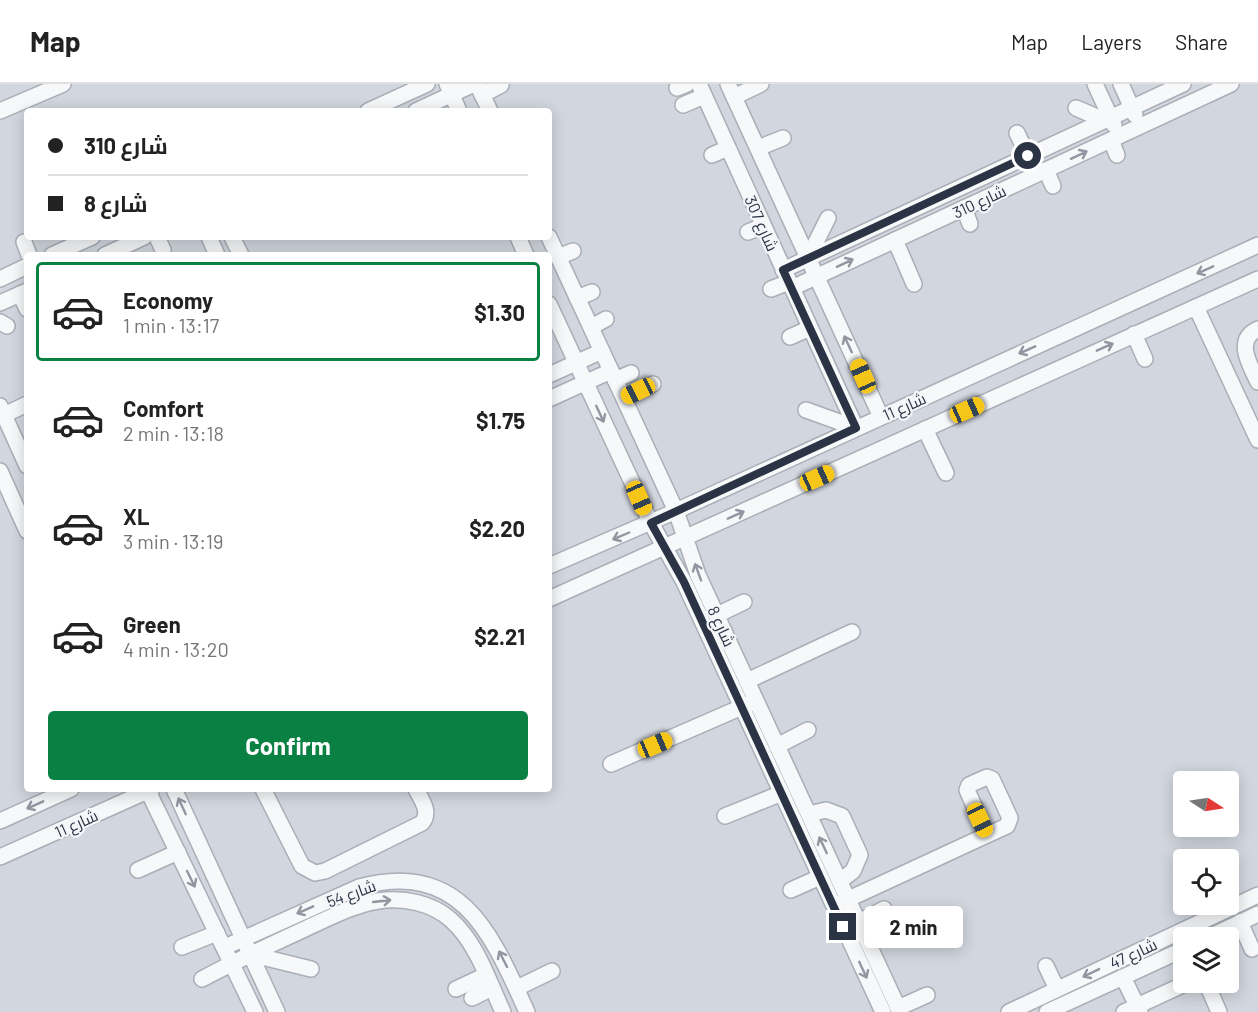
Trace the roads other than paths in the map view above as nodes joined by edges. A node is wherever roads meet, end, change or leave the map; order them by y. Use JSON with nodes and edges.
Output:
{"nodes":[{"id":1,"x":63,"y":84,"type":"edge"},
{"id":2,"x":427,"y":84,"type":"edge"},
{"id":3,"x":761,"y":84,"type":"edge"},
{"id":4,"x":1095,"y":84,"type":"edge"},
{"id":5,"x":1121,"y":84,"type":"edge"},
{"id":6,"x":1183,"y":84,"type":"edge"},
{"id":7,"x":1231,"y":84,"type":"edge"},
{"id":8,"x":501,"y":85,"type":"edge"},
{"id":9,"x":478,"y":88,"type":"edge"},
{"id":10,"x":704,"y":88,"type":"edge"},
{"id":11,"x":449,"y":89,"type":"edge"},
{"id":12,"x":731,"y":90,"type":"edge"},
{"id":13,"x":683,"y":105,"type":"dead end"},
{"id":14,"x":375,"y":108,"type":"edge"},
{"id":15,"x":420,"y":108,"type":"edge"},
{"id":16,"x":458,"y":108,"type":"edge"},
{"id":17,"x":488,"y":108,"type":"edge"},
{"id":18,"x":1076,"y":108,"type":"dead end"},
{"id":19,"x":1131,"y":108,"type":"junction"},
{"id":20,"x":0,"y":111,"type":"edge"},
{"id":21,"x":1107,"y":119,"type":"junction"},
{"id":22,"x":1140,"y":126,"type":"junction"},
{"id":23,"x":1017,"y":133,"type":"dead end"},
{"id":24,"x":783,"y":138,"type":"dead end"},
{"id":25,"x":1115,"y":138,"type":"junction"},
{"id":26,"x":728,"y":148,"type":"junction"},
{"id":27,"x":758,"y":148,"type":"junction"},
{"id":28,"x":712,"y":155,"type":"dead end"},
{"id":29,"x":1117,"y":155,"type":"dead end"},
{"id":30,"x":1028,"y":156,"type":"junction"},
{"id":31,"x":1046,"y":170,"type":"junction"},
{"id":32,"x":1053,"y":186,"type":"dead end"},
{"id":33,"x":964,"y":208,"type":"junction"},
{"id":34,"x":828,"y":218,"type":"dead end"},
{"id":35,"x":970,"y":224,"type":"dead end"},
{"id":36,"x":763,"y":226,"type":"junction"},
{"id":37,"x":748,"y":232,"type":"dead end"},
{"id":38,"x":85,"y":240,"type":"edge"},
{"id":39,"x":550,"y":240,"type":"edge"},
{"id":40,"x":895,"y":240,"type":"junction"},
{"id":41,"x":137,"y":244,"type":"edge"},
{"id":42,"x":1258,"y":245,"type":"edge"},
{"id":43,"x":573,"y":251,"type":"dead end"},
{"id":44,"x":59,"y":252,"type":"edge"},
{"id":45,"x":115,"y":252,"type":"edge"},
{"id":46,"x":558,"y":257,"type":"junction"},
{"id":47,"x":808,"y":258,"type":"junction"},
{"id":48,"x":24,"y":267,"type":"edge"},
{"id":49,"x":817,"y":276,"type":"junction"},
{"id":50,"x":0,"y":279,"type":"edge"},
{"id":51,"x":1258,"y":279,"type":"edge"},
{"id":52,"x":788,"y":280,"type":"junction"},
{"id":53,"x":914,"y":284,"type":"dead end"},
{"id":54,"x":771,"y":289,"type":"dead end"},
{"id":55,"x":24,"y":292,"type":"edge"},
{"id":56,"x":592,"y":292,"type":"dead end"},
{"id":57,"x":577,"y":298,"type":"junction"},
{"id":58,"x":0,"y":303,"type":"edge"},
{"id":59,"x":1196,"y":307,"type":"junction"},
{"id":60,"x":552,"y":311,"type":"edge"},
{"id":61,"x":606,"y":319,"type":"dead end"},
{"id":62,"x":591,"y":327,"type":"junction"},
{"id":63,"x":810,"y":328,"type":"junction"},
{"id":64,"x":1258,"y":329,"type":"edge"},
{"id":65,"x":1134,"y":334,"type":"junction"},
{"id":66,"x":790,"y":337,"type":"dead end"},
{"id":67,"x":602,"y":351,"type":"junction"},
{"id":68,"x":1145,"y":359,"type":"dead end"},
{"id":69,"x":576,"y":363,"type":"junction"},
{"id":70,"x":631,"y":373,"type":"dead end"},
{"id":71,"x":552,"y":374,"type":"edge"},
{"id":72,"x":613,"y":376,"type":"junction"},
{"id":73,"x":585,"y":382,"type":"junction"},
{"id":74,"x":1258,"y":382,"type":"edge"},
{"id":75,"x":653,"y":384,"type":"dead end"},
{"id":76,"x":552,"y":398,"type":"edge"},
{"id":77,"x":624,"y":398,"type":"junction"},
{"id":78,"x":24,"y":405,"type":"edge"},
{"id":79,"x":806,"y":410,"type":"dead end"},
{"id":80,"x":2,"y":411,"type":"edge"},
{"id":81,"x":881,"y":417,"type":"junction"},
{"id":82,"x":856,"y":428,"type":"junction"},
{"id":83,"x":925,"y":429,"type":"junction"},
{"id":84,"x":6,"y":438,"type":"edge"},
{"id":85,"x":1258,"y":440,"type":"edge"},
{"id":86,"x":24,"y":462,"type":"edge"},
{"id":87,"x":946,"y":473,"type":"dead end"},
{"id":88,"x":2,"y":481,"type":"edge"},
{"id":89,"x":676,"y":511,"type":"junction"},
{"id":90,"x":651,"y":523,"type":"junction"},
{"id":91,"x":24,"y":525,"type":"edge"},
{"id":92,"x":686,"y":538,"type":"junction"},
{"id":93,"x":663,"y":548,"type":"junction"},
{"id":94,"x":552,"y":565,"type":"edge"},
{"id":95,"x":552,"y":598,"type":"edge"},
{"id":96,"x":744,"y":602,"type":"dead end"},
{"id":97,"x":717,"y":615,"type":"junction"},
{"id":98,"x":852,"y":632,"type":"dead end"},
{"id":99,"x":747,"y":681,"type":"junction"},
{"id":100,"x":757,"y":701,"type":"junction"},
{"id":101,"x":742,"y":707,"type":"junction"},
{"id":102,"x":808,"y":730,"type":"dead end"},
{"id":103,"x":777,"y":746,"type":"junction"},
{"id":104,"x":611,"y":764,"type":"dead end"},
{"id":105,"x":64,"y":792,"type":"edge"},
{"id":106,"x":145,"y":792,"type":"edge"},
{"id":107,"x":150,"y":792,"type":"edge"},
{"id":108,"x":175,"y":792,"type":"edge"},
{"id":109,"x":265,"y":792,"type":"edge"},
{"id":110,"x":417,"y":792,"type":"edge"},
{"id":111,"x":782,"y":793,"type":"junction"},
{"id":112,"x":809,"y":814,"type":"junction"},
{"id":113,"x":725,"y":816,"type":"dead end"},
{"id":114,"x":0,"y":821,"type":"edge"},
{"id":115,"x":987,"y":835,"type":"dead end"},
{"id":116,"x":178,"y":852,"type":"junction"},
{"id":117,"x":0,"y":857,"type":"edge"},
{"id":118,"x":138,"y":870,"type":"dead end"},
{"id":119,"x":820,"y":877,"type":"junction"},
{"id":120,"x":840,"y":881,"type":"junction"},
{"id":121,"x":791,"y":890,"type":"dead end"},
{"id":122,"x":1258,"y":894,"type":"edge"},
{"id":123,"x":848,"y":899,"type":"junction"},
{"id":124,"x":834,"y":906,"type":"junction"},
{"id":125,"x":884,"y":909,"type":"dead end"},
{"id":126,"x":1258,"y":914,"type":"edge"},
{"id":127,"x":859,"y":922,"type":"junction"},
{"id":128,"x":1240,"y":922,"type":"junction"},
{"id":129,"x":1230,"y":927,"type":"edge"},
{"id":130,"x":218,"y":933,"type":"junction"},
{"id":131,"x":243,"y":938,"type":"junction"},
{"id":132,"x":182,"y":947,"type":"dead end"},
{"id":133,"x":225,"y":947,"type":"junction"},
{"id":134,"x":1252,"y":949,"type":"dead end"},
{"id":135,"x":250,"y":954,"type":"junction"},
{"id":136,"x":1173,"y":954,"type":"edge"},
{"id":137,"x":232,"y":963,"type":"junction"},
{"id":138,"x":1046,"y":966,"type":"dead end"},
{"id":139,"x":311,"y":969,"type":"dead end"},
{"id":140,"x":552,"y":971,"type":"dead end"},
{"id":141,"x":1123,"y":977,"type":"junction"},
{"id":142,"x":202,"y":980,"type":"dead end"},
{"id":143,"x":489,"y":982,"type":"junction"},
{"id":144,"x":516,"y":988,"type":"junction"},
{"id":145,"x":1058,"y":988,"type":"junction"},
{"id":146,"x":456,"y":989,"type":"dead end"},
{"id":147,"x":1173,"y":990,"type":"edge"},
{"id":148,"x":1211,"y":993,"type":"edge"},
{"id":149,"x":927,"y":995,"type":"dead end"},
{"id":150,"x":472,"y":998,"type":"dead end"},
{"id":151,"x":899,"y":1010,"type":"edge"},
{"id":152,"x":1134,"y":1010,"type":"edge"},
{"id":153,"x":255,"y":1012,"type":"edge"},
{"id":154,"x":277,"y":1012,"type":"edge"},
{"id":155,"x":502,"y":1012,"type":"edge"},
{"id":156,"x":527,"y":1012,"type":"edge"},
{"id":157,"x":883,"y":1012,"type":"edge"},
{"id":158,"x":1009,"y":1012,"type":"edge"},
{"id":159,"x":1047,"y":1012,"type":"edge"},
{"id":160,"x":1219,"y":1012,"type":"edge"}],
"edges":[{"from":1,"to":20,"type":"street"},
{"from":2,"to":14,"type":"street"},
{"from":3,"to":12,"type":"street"},
{"from":4,"to":21,"type":"street"},
{"from":5,"to":19,"type":"street"},
{"from":6,"to":19,"type":"street","name":"شارع 310"},
{"from":7,"to":22,"type":"street","name":"شارع 310"},
{"from":8,"to":9,"type":"street"},
{"from":9,"to":11,"type":"street"},
{"from":9,"to":17,"type":"street"},
{"from":10,"to":13,"type":"street"},
{"from":10,"to":26,"type":"street","name":"شارع 307"},
{"from":11,"to":15,"type":"street"},
{"from":11,"to":16,"type":"street"},
{"from":12,"to":27,"type":"street","name":"شارع 307"},
{"from":18,"to":21,"type":"street"},
{"from":19,"to":21,"type":"street","name":"شارع 310"},
{"from":19,"to":22,"type":"street"},
{"from":21,"to":25,"type":"street"},
{"from":21,"to":30,"type":"street","name":"شارع 310"},
{"from":22,"to":25,"type":"street","name":"شارع 310"},
{"from":23,"to":30,"type":"street"},
{"from":24,"to":27,"type":"street"},
{"from":25,"to":29,"type":"street"},
{"from":31,"to":25,"type":"street","name":"شارع 310","one_way":true},
{"from":26,"to":28,"type":"street"},
{"from":26,"to":36,"type":"street","name":"شارع 307"},
{"from":27,"to":47,"type":"street","name":"شارع 307"},
{"from":30,"to":47,"type":"street","name":"شارع 310"},
{"from":31,"to":32,"type":"street"},
{"from":31,"to":33,"type":"street","name":"شارع 310"},
{"from":33,"to":35,"type":"street"},
{"from":33,"to":40,"type":"street","name":"شارع 310"},
{"from":34,"to":47,"type":"street"},
{"from":36,"to":37,"type":"street"},
{"from":36,"to":52,"type":"street","name":"شارع 307"},
{"from":38,"to":44,"type":"street"},
{"from":39,"to":46,"type":"street","name":"شارع 8"},
{"from":49,"to":40,"type":"street","name":"شارع 310","one_way":true},
{"from":40,"to":53,"type":"street"},
{"from":41,"to":45,"type":"street"},
{"from":42,"to":81,"type":"street","name":"شارع 11","one_way":true},
{"from":43,"to":46,"type":"street"},
{"from":46,"to":57,"type":"street","name":"شارع 8"},
{"from":47,"to":49,"type":"street","name":"شارع 307"},
{"from":47,"to":52,"type":"street","name":"شارع 310"},
{"from":48,"to":50,"type":"street"},
{"from":49,"to":52,"type":"street","name":"شارع 310"},
{"from":81,"to":49,"type":"street","name":"شارع 307","one_way":true},
{"from":51,"to":59,"type":"street","name":"شارع 11"},
{"from":52,"to":54,"type":"street"},
{"from":52,"to":63,"type":"street","name":"شارع 307"},
{"from":55,"to":58,"type":"street"},
{"from":56,"to":57,"type":"street"},
{"from":57,"to":62,"type":"street","name":"شارع 8"},
{"from":59,"to":65,"type":"street","name":"شارع 11"},
{"from":59,"to":85,"type":"street"},
{"from":60,"to":69,"type":"street","name":"شارع 8"},
{"from":61,"to":62,"type":"street"},
{"from":62,"to":67,"type":"street","name":"شارع 8"},
{"from":63,"to":66,"type":"street"},
{"from":63,"to":82,"type":"street","name":"شارع 307"},
{"from":64,"to":74,"type":"street"},
{"from":65,"to":68,"type":"street"},
{"from":83,"to":65,"type":"street","name":"شارع 11","one_way":true},
{"from":67,"to":69,"type":"street"},
{"from":67,"to":72,"type":"street","name":"شارع 8"},
{"from":69,"to":71,"type":"street"},
{"from":69,"to":73,"type":"street","name":"شارع 8"},
{"from":70,"to":72,"type":"street"},
{"from":72,"to":73,"type":"street"},
{"from":72,"to":77,"type":"street","name":"شارع 8"},
{"from":73,"to":76,"type":"street"},
{"from":73,"to":90,"type":"street","name":"شارع 8","one_way":true},
{"from":75,"to":77,"type":"street"},
{"from":77,"to":89,"type":"street","name":"شارع 8"},
{"from":78,"to":80,"type":"street"},
{"from":79,"to":82,"type":"street"},
{"from":80,"to":84,"type":"street"},
{"from":81,"to":82,"type":"street","name":"شارع 11"},
{"from":82,"to":89,"type":"street","name":"شارع 11"},
{"from":83,"to":87,"type":"street"},
{"from":92,"to":83,"type":"street","name":"شارع 11","one_way":true},
{"from":84,"to":86,"type":"street"},
{"from":88,"to":91,"type":"street"},
{"from":89,"to":90,"type":"street","name":"شارع 11"},
{"from":89,"to":92,"type":"street","name":"شارع 8"},
{"from":90,"to":93,"type":"street","name":"شارع 8"},
{"from":90,"to":94,"type":"street","name":"شارع 11","one_way":true},
{"from":92,"to":93,"type":"street","name":"شارع 11"},
{"from":97,"to":92,"type":"street","name":"شارع 8","one_way":true},
{"from":93,"to":95,"type":"street","name":"شارع 11"},
{"from":93,"to":101,"type":"street","name":"شارع 8"},
{"from":96,"to":97,"type":"street"},
{"from":97,"to":99,"type":"street","name":"شارع 8"},
{"from":98,"to":99,"type":"street"},
{"from":99,"to":100,"type":"street","name":"شارع 8"},
{"from":100,"to":101,"type":"street"},
{"from":100,"to":103,"type":"street","name":"شارع 8"},
{"from":101,"to":104,"type":"street"},
{"from":101,"to":111,"type":"street","name":"شارع 8"},
{"from":102,"to":103,"type":"street"},
{"from":103,"to":112,"type":"street","name":"شارع 8"},
{"from":105,"to":114,"type":"street","name":"شارع 11","one_way":true},
{"from":106,"to":117,"type":"street","name":"شارع 11"},
{"from":107,"to":116,"type":"street"},
{"from":131,"to":108,"type":"street","one_way":true},
{"from":109,"to":110,"type":"street"},
{"from":111,"to":113,"type":"street"},
{"from":111,"to":119,"type":"street","name":"شارع 8"},
{"from":120,"to":112,"type":"street","name":"شارع 8","one_way":true},
{"from":112,"to":120,"type":"street"},
{"from":115,"to":123,"type":"street"},
{"from":116,"to":118,"type":"street"},
{"from":116,"to":130,"type":"street","one_way":true},
{"from":119,"to":121,"type":"street"},
{"from":119,"to":124,"type":"street","name":"شارع 8"},
{"from":120,"to":123,"type":"street","name":"شارع 8"},
{"from":122,"to":145,"type":"street","name":"شارع 47","one_way":true},
{"from":123,"to":124,"type":"street"},
{"from":123,"to":127,"type":"street","name":"شارع 8"},
{"from":124,"to":157,"type":"street","name":"شارع 8","one_way":true},
{"from":125,"to":127,"type":"street"},
{"from":126,"to":128,"type":"street"},
{"from":127,"to":151,"type":"street","name":"شارع 8"},
{"from":128,"to":129,"type":"street"},
{"from":128,"to":134,"type":"street"},
{"from":130,"to":132,"type":"street"},
{"from":130,"to":133,"type":"street"},
{"from":131,"to":133,"type":"street","name":"شارع 54"},
{"from":131,"to":135,"type":"street"},
{"from":144,"to":131,"type":"street","name":"شارع 54","one_way":true},
{"from":133,"to":137,"type":"street"},
{"from":135,"to":137,"type":"street","name":"شارع 54"},
{"from":135,"to":139,"type":"street"},
{"from":135,"to":143,"type":"street","name":"شارع 54","one_way":true},
{"from":135,"to":154,"type":"street"},
{"from":136,"to":141,"type":"street","name":"شارع 47"},
{"from":137,"to":142,"type":"street","name":"شارع 54"},
{"from":137,"to":153,"type":"street"},
{"from":138,"to":145,"type":"street"},
{"from":140,"to":144,"type":"street"},
{"from":141,"to":152,"type":"street"},
{"from":141,"to":159,"type":"street","name":"شارع 47"},
{"from":143,"to":146,"type":"street"},
{"from":143,"to":150,"type":"street"},
{"from":143,"to":155,"type":"street","name":"شارع 54"},
{"from":144,"to":156,"type":"street","name":"شارع 54"},
{"from":145,"to":158,"type":"street","name":"شارع 47"},
{"from":147,"to":152,"type":"street"},
{"from":148,"to":160,"type":"street"},
{"from":149,"to":151,"type":"street"}]}
